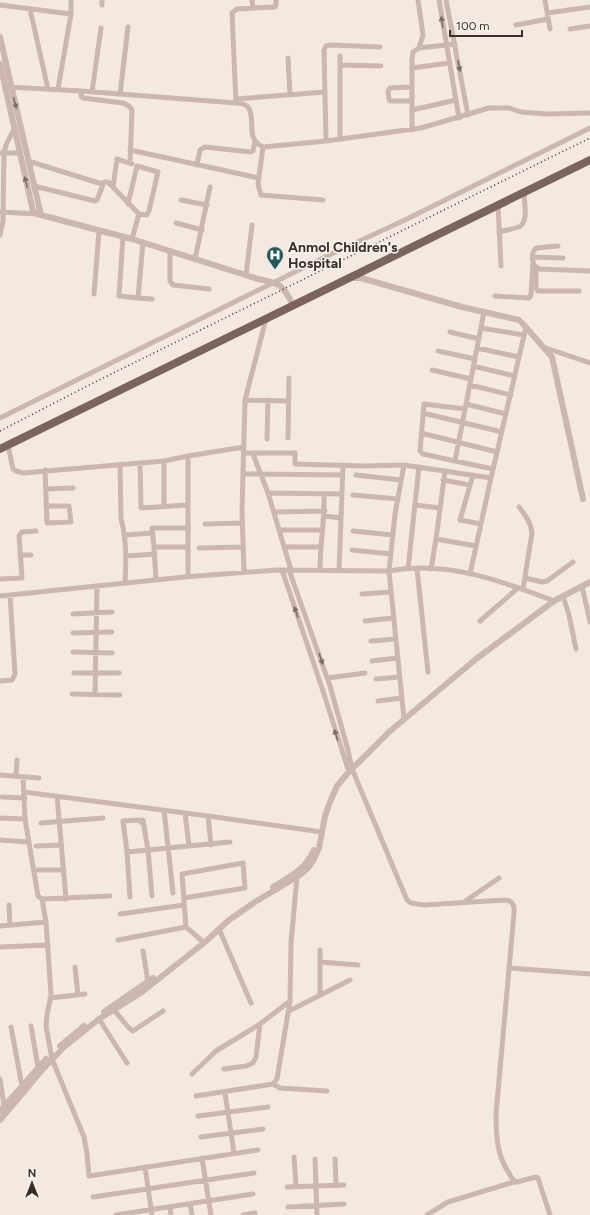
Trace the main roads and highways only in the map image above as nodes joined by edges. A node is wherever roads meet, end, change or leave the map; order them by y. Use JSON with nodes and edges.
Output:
{"nodes":[{"id":1,"x":590,"y":160,"type":"edge"},
{"id":2,"x":0,"y":449,"type":"edge"}],
"edges":[{"from":1,"to":2,"type":"main road"}]}
